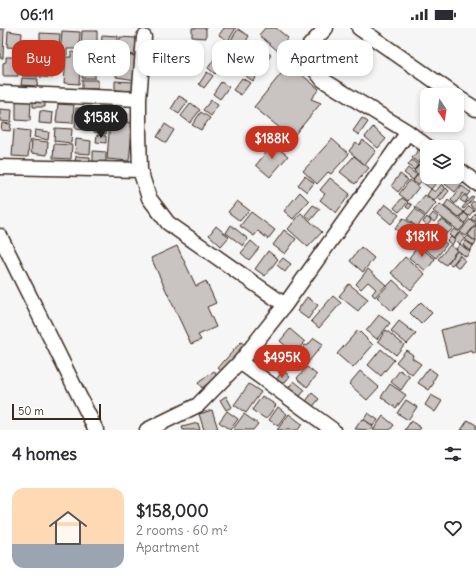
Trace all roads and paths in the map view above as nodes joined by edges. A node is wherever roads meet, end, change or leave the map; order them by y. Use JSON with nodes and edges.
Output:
{"nodes":[{"id":1,"x":326,"y":28,"type":"edge"},
{"id":2,"x":360,"y":28,"type":"edge"},
{"id":3,"x":144,"y":37,"type":"dead end"},
{"id":4,"x":445,"y":88,"type":"edge"},
{"id":5,"x":0,"y":93,"type":"edge"},
{"id":6,"x":139,"y":99,"type":"junction"},
{"id":7,"x":464,"y":101,"type":"edge"},
{"id":8,"x":476,"y":109,"type":"edge"},
{"id":9,"x":408,"y":132,"type":"junction"},
{"id":10,"x":420,"y":141,"type":"edge"},
{"id":11,"x":0,"y":167,"type":"edge"},
{"id":12,"x":140,"y":170,"type":"junction"},
{"id":13,"x":464,"y":173,"type":"edge"},
{"id":14,"x":476,"y":182,"type":"edge"},
{"id":15,"x":0,"y":236,"type":"edge"},
{"id":16,"x":285,"y":305,"type":"junction"},
{"id":17,"x":240,"y":362,"type":"junction"},
{"id":18,"x":96,"y":430,"type":"edge"},
{"id":19,"x":147,"y":430,"type":"edge"},
{"id":20,"x":333,"y":430,"type":"edge"}],
"edges":[{"from":1,"to":9,"type":"street"},
{"from":2,"to":4,"type":"street"},
{"from":3,"to":6,"type":"street"},
{"from":5,"to":6,"type":"street"},
{"from":6,"to":12,"type":"street"},
{"from":7,"to":8,"type":"street"},
{"from":9,"to":10,"type":"street"},
{"from":9,"to":16,"type":"street"},
{"from":11,"to":12,"type":"street"},
{"from":12,"to":16,"type":"street"},
{"from":13,"to":14,"type":"street"},
{"from":15,"to":18,"type":"street"},
{"from":16,"to":17,"type":"street"},
{"from":17,"to":19,"type":"street"},
{"from":17,"to":20,"type":"street"}]}
